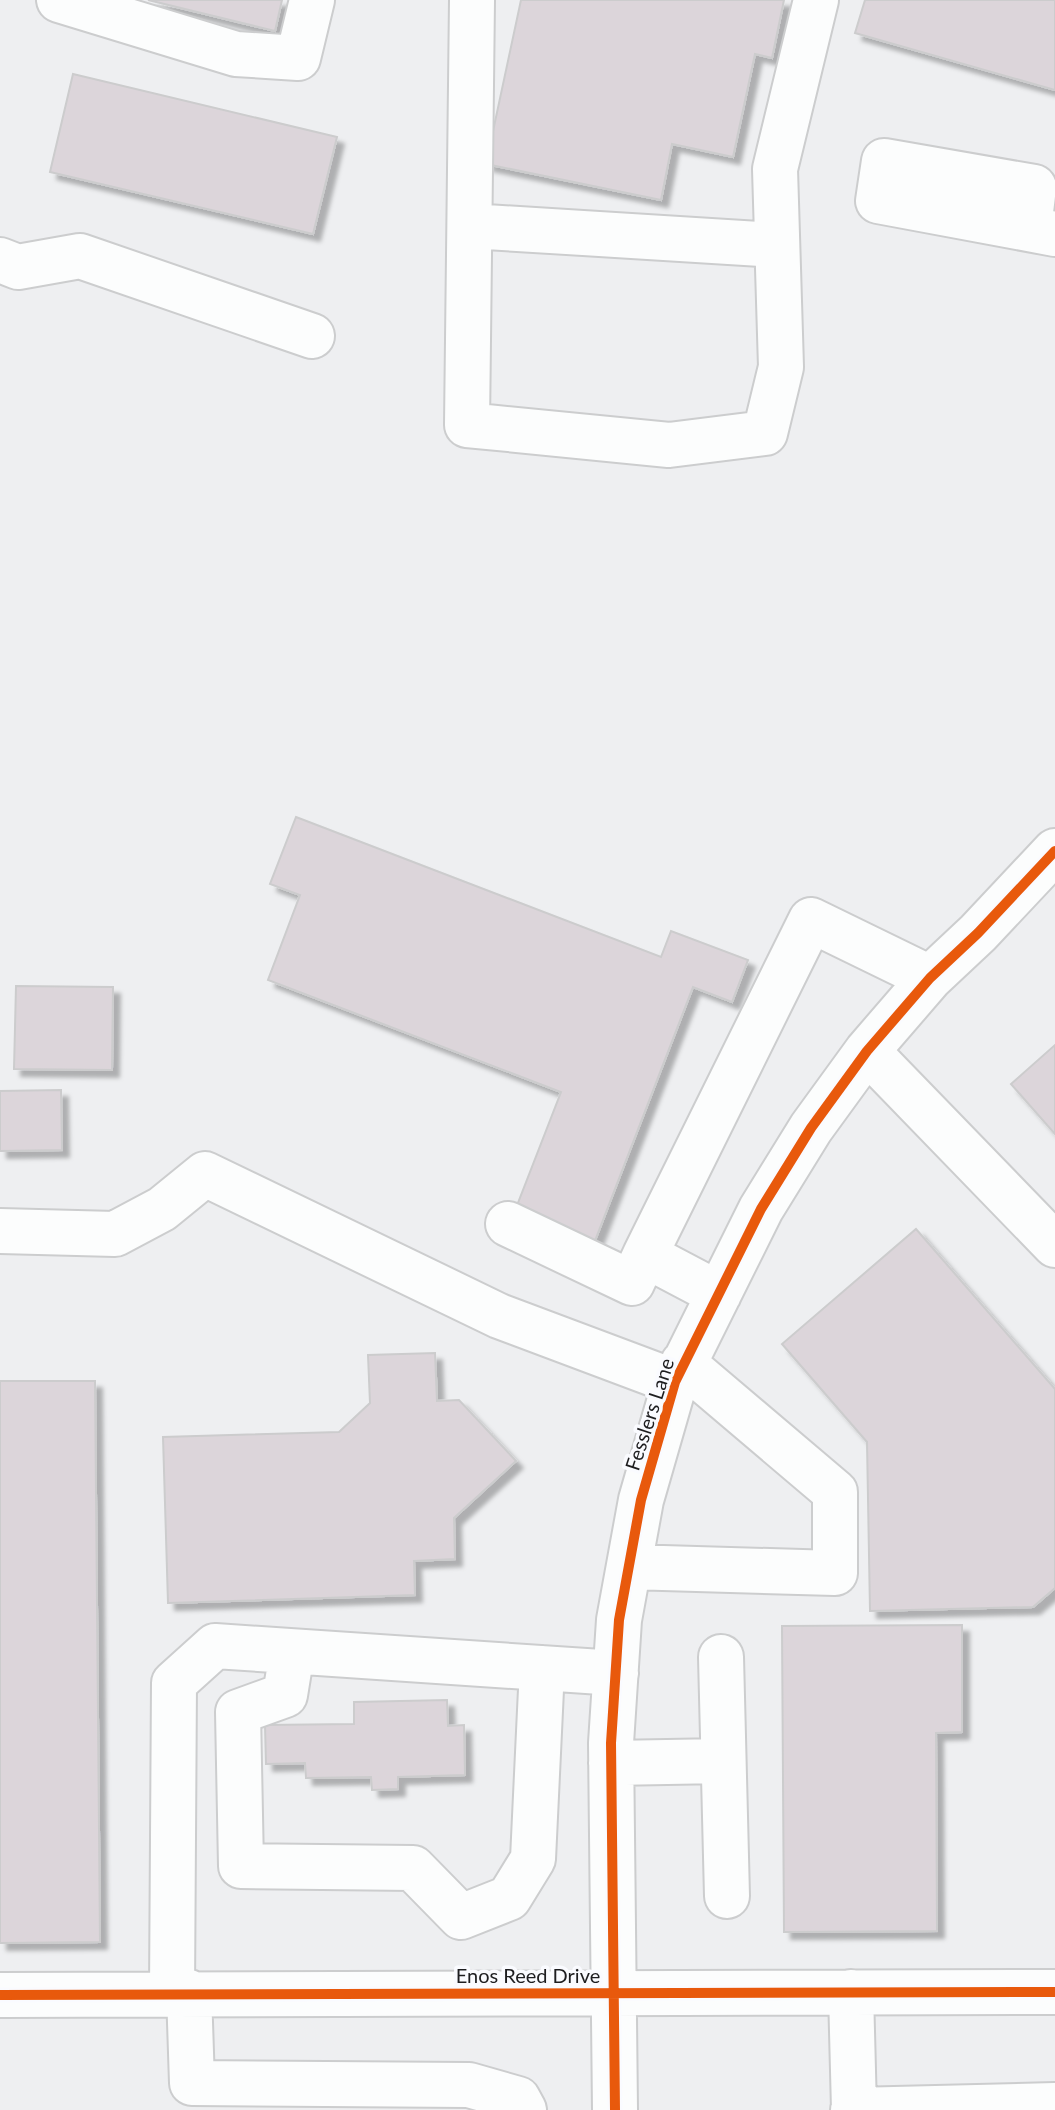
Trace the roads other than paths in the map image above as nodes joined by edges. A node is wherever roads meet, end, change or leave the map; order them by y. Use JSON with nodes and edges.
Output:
{"nodes":[{"id":1,"x":59,"y":0,"type":"edge"},
{"id":2,"x":312,"y":0,"type":"edge"},
{"id":3,"x":472,"y":0,"type":"edge"},
{"id":4,"x":816,"y":0,"type":"edge"},
{"id":5,"x":470,"y":226,"type":"junction"},
{"id":6,"x":777,"y":245,"type":"junction"},
{"id":7,"x":0,"y":260,"type":"edge"},
{"id":8,"x":312,"y":336,"type":"dead end"},
{"id":9,"x":1055,"y":851,"type":"edge"},
{"id":10,"x":930,"y":978,"type":"junction"},
{"id":11,"x":867,"y":1051,"type":"junction"},
{"id":12,"x":508,"y":1224,"type":"dead end"},
{"id":13,"x":0,"y":1231,"type":"edge"},
{"id":14,"x":1055,"y":1245,"type":"edge"},
{"id":15,"x":645,"y":1255,"type":"junction"},
{"id":16,"x":719,"y":1294,"type":"junction"},
{"id":17,"x":679,"y":1372,"type":"junction"},
{"id":18,"x":629,"y":1567,"type":"junction"},
{"id":19,"x":292,"y":1652,"type":"junction"},
{"id":20,"x":721,"y":1657,"type":"dead end"},
{"id":21,"x":542,"y":1668,"type":"junction"},
{"id":22,"x":616,"y":1673,"type":"junction"},
{"id":23,"x":723,"y":1761,"type":"junction"},
{"id":24,"x":611,"y":1763,"type":"junction"},
{"id":25,"x":173,"y":1863,"type":"junction"},
{"id":26,"x":241,"y":1866,"type":"junction"},
{"id":27,"x":727,"y":1896,"type":"dead end"},
{"id":28,"x":180,"y":1992,"type":"junction"},
{"id":29,"x":851,"y":1992,"type":"junction"},
{"id":30,"x":1055,"y":1992,"type":"edge"},
{"id":31,"x":613,"y":1993,"type":"junction"},
{"id":32,"x":0,"y":1995,"type":"edge"},
{"id":33,"x":1055,"y":2105,"type":"edge"},
{"id":34,"x":524,"y":2110,"type":"edge"},
{"id":35,"x":615,"y":2110,"type":"edge"},
{"id":36,"x":854,"y":2110,"type":"edge"}],
"edges":[{"from":1,"to":2,"type":"street"},
{"from":3,"to":5,"type":"street"},
{"from":4,"to":6,"type":"street"},
{"from":5,"to":6,"type":"street"},
{"from":5,"to":6,"type":"street"},
{"from":7,"to":8,"type":"street"},
{"from":9,"to":10,"type":"street","name":"Fesslers Lane"},
{"from":10,"to":11,"type":"street","name":"Fesslers Lane"},
{"from":10,"to":15,"type":"street"},
{"from":11,"to":14,"type":"street"},
{"from":11,"to":16,"type":"street","name":"Fesslers Lane"},
{"from":12,"to":15,"type":"street"},
{"from":13,"to":17,"type":"street"},
{"from":15,"to":16,"type":"street"},
{"from":16,"to":17,"type":"street","name":"Fesslers Lane"},
{"from":17,"to":18,"type":"street","name":"Fesslers Lane"},
{"from":17,"to":18,"type":"street"},
{"from":18,"to":22,"type":"street","name":"Fesslers Lane"},
{"from":19,"to":21,"type":"street"},
{"from":19,"to":25,"type":"street"},
{"from":19,"to":26,"type":"street"},
{"from":20,"to":23,"type":"street"},
{"from":21,"to":22,"type":"street"},
{"from":21,"to":26,"type":"street"},
{"from":22,"to":24,"type":"street","name":"Fesslers Lane"},
{"from":23,"to":24,"type":"street"},
{"from":23,"to":27,"type":"street"},
{"from":24,"to":31,"type":"street","name":"Fesslers Lane"},
{"from":25,"to":26,"type":"street"},
{"from":25,"to":28,"type":"street"},
{"from":28,"to":31,"type":"street","name":"Enos Reed Drive"},
{"from":28,"to":32,"type":"street","name":"Enos Reed Drive"},
{"from":28,"to":34,"type":"street"},
{"from":29,"to":30,"type":"street","name":"Enos Reed Drive"},
{"from":29,"to":31,"type":"street","name":"Enos Reed Drive"},
{"from":29,"to":36,"type":"street"},
{"from":31,"to":35,"type":"street","name":"Fesslers Lane"},
{"from":33,"to":36,"type":"street"}]}
